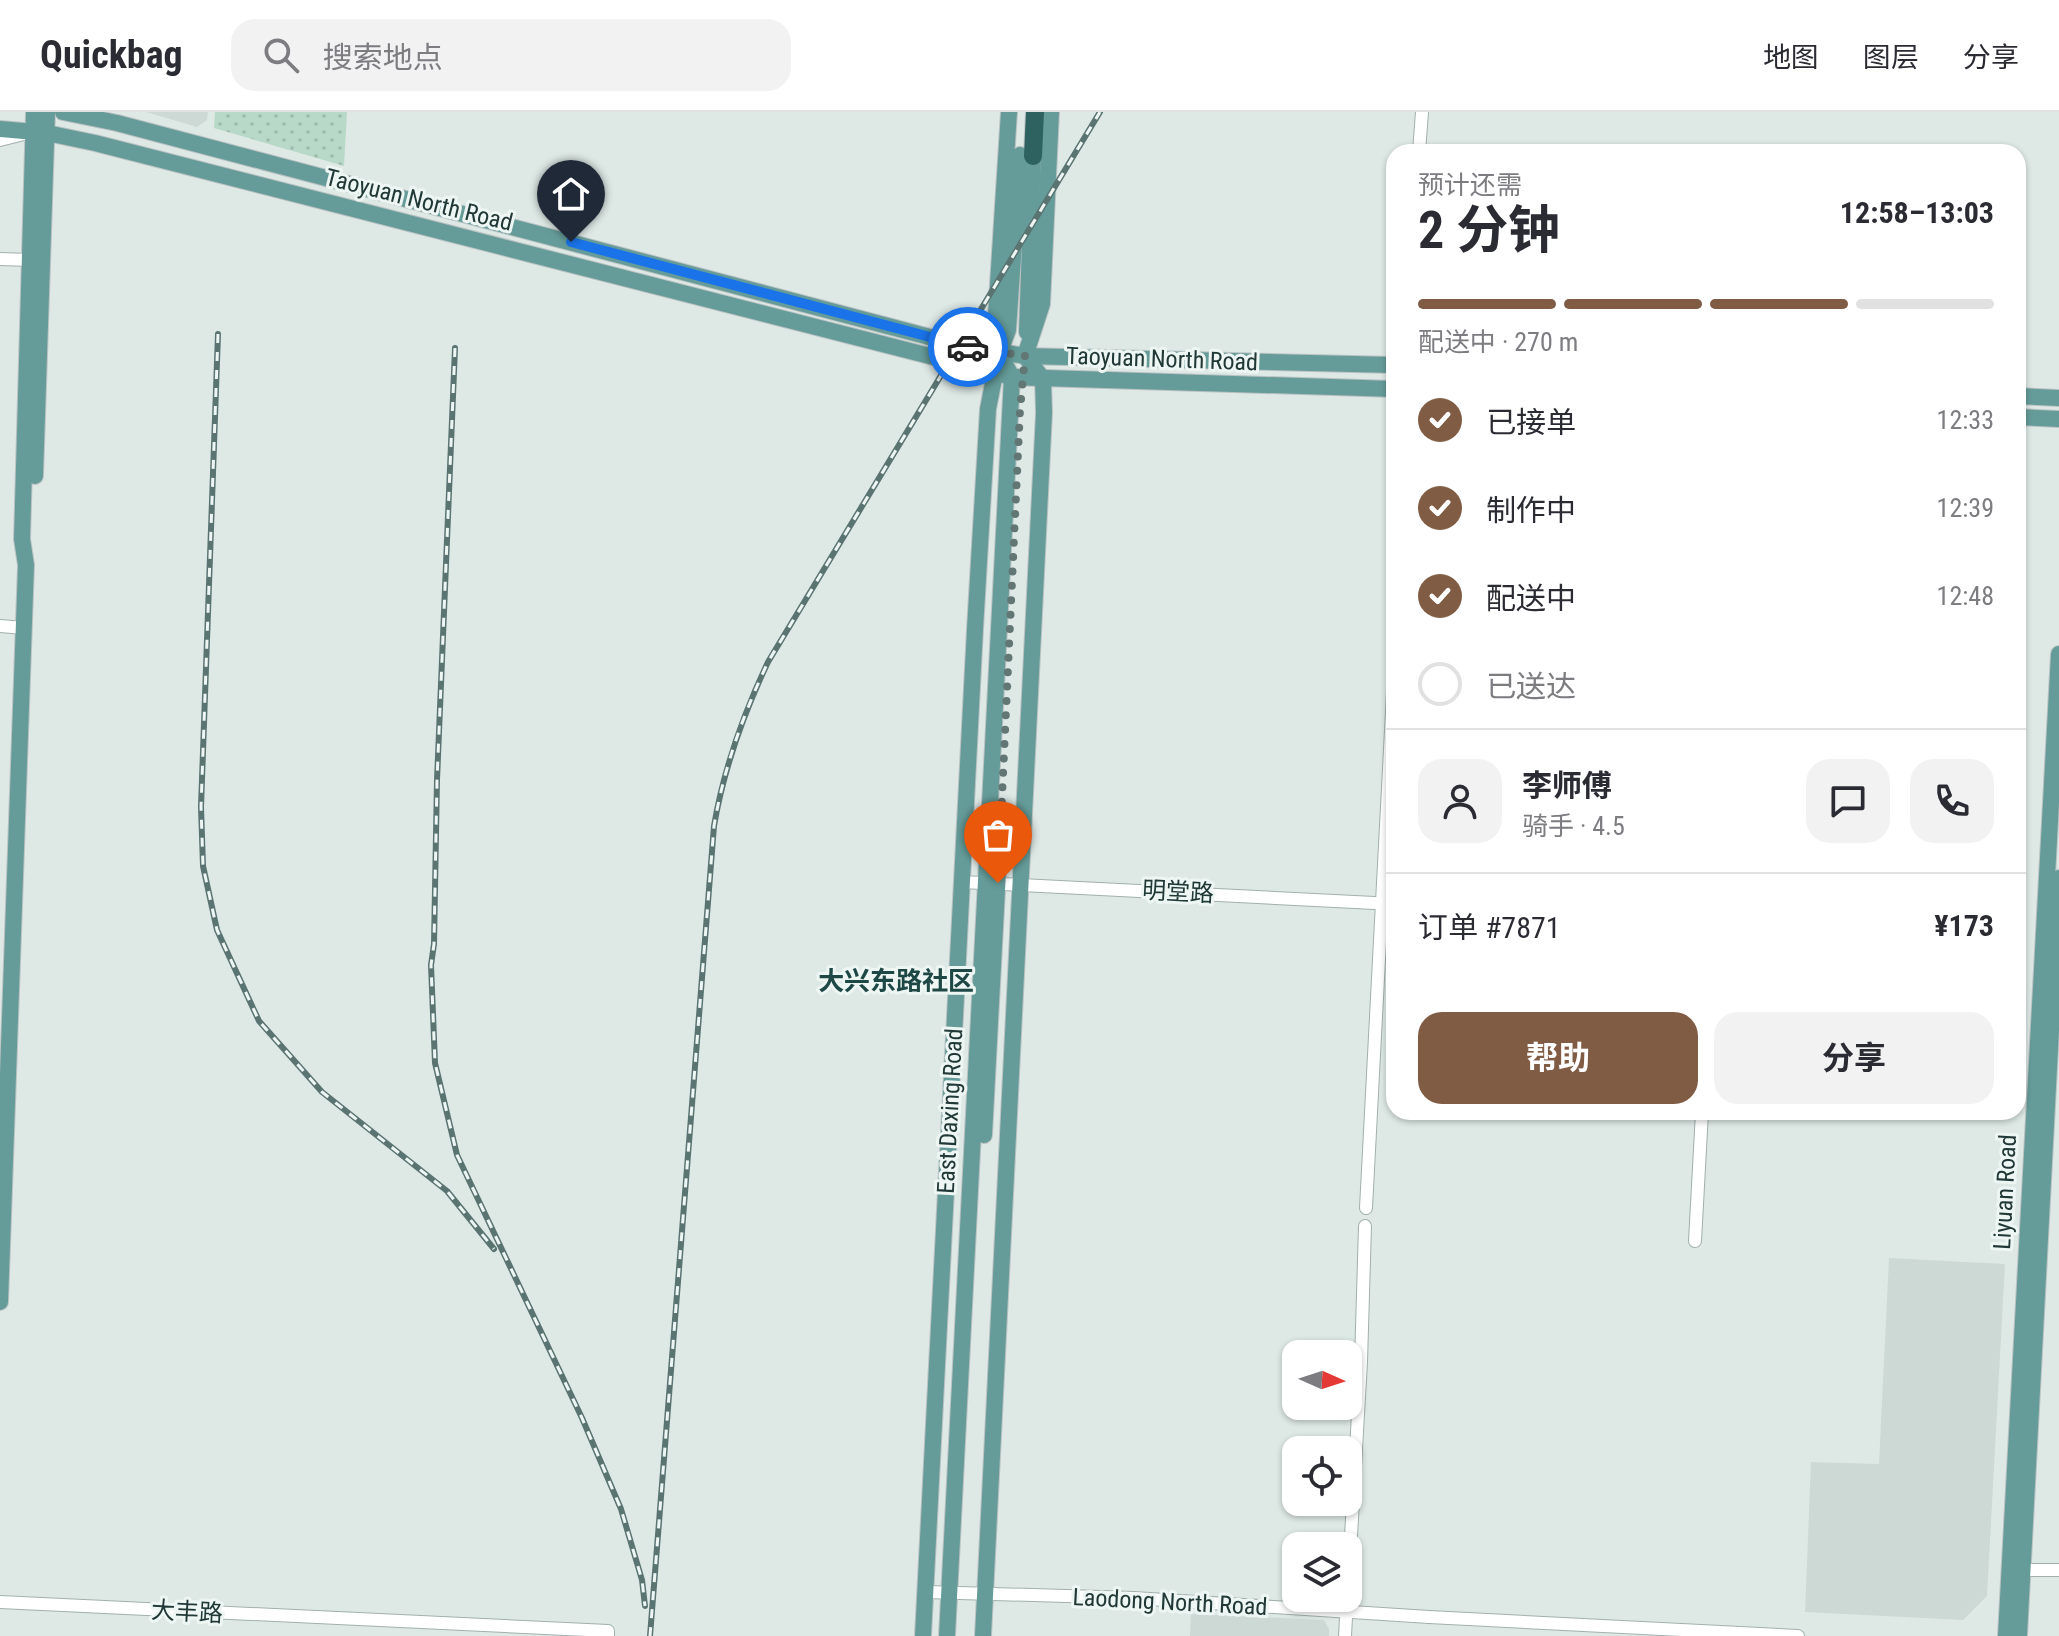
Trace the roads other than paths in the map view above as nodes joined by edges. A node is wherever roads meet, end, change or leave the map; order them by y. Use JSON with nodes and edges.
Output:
{"nodes":[{"id":1,"x":34,"y":112,"type":"edge"},
{"id":2,"x":47,"y":112,"type":"edge"},
{"id":3,"x":63,"y":112,"type":"edge"},
{"id":4,"x":1009,"y":112,"type":"edge"},
{"id":5,"x":1023,"y":112,"type":"edge"},
{"id":6,"x":1035,"y":112,"type":"edge"},
{"id":7,"x":1051,"y":112,"type":"edge"},
{"id":8,"x":1422,"y":112,"type":"edge"},
{"id":9,"x":0,"y":129,"type":"edge"},
{"id":10,"x":40,"y":132,"type":"junction"},
{"id":11,"x":0,"y":140,"type":"edge"},
{"id":12,"x":1420,"y":144,"type":"edge"},
{"id":13,"x":1027,"y":156,"type":"junction"},
{"id":14,"x":0,"y":259,"type":"edge"},
{"id":15,"x":30,"y":260,"type":"junction"},
{"id":16,"x":999,"y":353,"type":"junction"},
{"id":17,"x":1025,"y":356,"type":"junction"},
{"id":18,"x":1386,"y":365,"type":"edge"},
{"id":19,"x":995,"y":373,"type":"junction"},
{"id":20,"x":1017,"y":378,"type":"junction"},
{"id":21,"x":1043,"y":379,"type":"junction"},
{"id":22,"x":1386,"y":389,"type":"edge"},
{"id":23,"x":2026,"y":396,"type":"edge"},
{"id":24,"x":2059,"y":398,"type":"edge"},
{"id":25,"x":2026,"y":417,"type":"edge"},
{"id":26,"x":2059,"y":419,"type":"edge"},
{"id":27,"x":26,"y":565,"type":"junction"},
{"id":28,"x":0,"y":626,"type":"edge"},
{"id":29,"x":24,"y":628,"type":"junction"},
{"id":30,"x":2059,"y":654,"type":"edge"},
{"id":31,"x":2055,"y":874,"type":"edge"},
{"id":32,"x":962,"y":882,"type":"junction"},
{"id":33,"x":992,"y":883,"type":"junction"},
{"id":34,"x":1020,"y":884,"type":"junction"},
{"id":35,"x":1386,"y":903,"type":"edge"},
{"id":36,"x":1386,"y":931,"type":"edge"},
{"id":37,"x":5,"y":1032,"type":"edge"},
{"id":38,"x":1702,"y":1120,"type":"edge"},
{"id":39,"x":1366,"y":1208,"type":"dead end"},
{"id":40,"x":1365,"y":1226,"type":"dead end"},
{"id":41,"x":1695,"y":1241,"type":"dead end"},
{"id":42,"x":0,"y":1302,"type":"edge"},
{"id":43,"x":1351,"y":1532,"type":"edge"},
{"id":44,"x":2023,"y":1570,"type":"junction"},
{"id":45,"x":2059,"y":1570,"type":"edge"},
{"id":46,"x":926,"y":1592,"type":"junction"},
{"id":47,"x":954,"y":1593,"type":"junction"},
{"id":48,"x":985,"y":1594,"type":"junction"},
{"id":49,"x":0,"y":1602,"type":"edge"},
{"id":50,"x":1282,"y":1608,"type":"edge"},
{"id":51,"x":1347,"y":1612,"type":"joint"},
{"id":52,"x":608,"y":1636,"type":"edge"},
{"id":53,"x":923,"y":1636,"type":"edge"},
{"id":54,"x":947,"y":1636,"type":"edge"},
{"id":55,"x":957,"y":1636,"type":"edge"},
{"id":56,"x":983,"y":1636,"type":"edge"},
{"id":57,"x":1345,"y":1636,"type":"edge"},
{"id":58,"x":1798,"y":1636,"type":"edge"},
{"id":59,"x":2006,"y":1636,"type":"edge"},
{"id":60,"x":2019,"y":1636,"type":"edge"}],
"edges":[{"from":1,"to":10,"type":"main road"},
{"from":2,"to":10,"type":"main road"},
{"from":3,"to":16,"type":"main road","name":"Taoyuan North Road"},
{"from":4,"to":16,"type":"main road"},
{"from":5,"to":13,"type":"highway"},
{"from":6,"to":13,"type":"highway"},
{"from":7,"to":17,"type":"main road","name":"East Daxing Road"},
{"from":8,"to":12,"type":"street"},
{"from":9,"to":10,"type":"main road","name":"Taoyuan North Road"},
{"from":10,"to":11,"type":"street"},
{"from":10,"to":15,"type":"main road"},
{"from":10,"to":19,"type":"main road","name":"Taoyuan North Road"},
{"from":10,"to":27,"type":"main road"},
{"from":13,"to":16,"type":"main road"},
{"from":13,"to":17,"type":"main road","name":"East Daxing Road"},
{"from":14,"to":15,"type":"street"},
{"from":15,"to":27,"type":"main road"},
{"from":16,"to":17,"type":"main road","name":"Taoyuan North Road"},
{"from":16,"to":19,"type":"main road"},
{"from":16,"to":20,"type":"main road"},
{"from":17,"to":18,"type":"main road","name":"Taoyuan North Road"},
{"from":17,"to":20,"type":"main road","name":"East Daxing Road"},
{"from":17,"to":21,"type":"main road"},
{"from":19,"to":20,"type":"main road","name":"Taoyuan North Road"},
{"from":19,"to":32,"type":"main road"},
{"from":20,"to":21,"type":"main road","name":"Taoyuan North Road"},
{"from":20,"to":33,"type":"main road","name":"East Daxing Road"},
{"from":21,"to":22,"type":"main road","name":"Taoyuan North Road"},
{"from":21,"to":34,"type":"main road"},
{"from":23,"to":24,"type":"main road"},
{"from":25,"to":26,"type":"main road"},
{"from":27,"to":29,"type":"main road"},
{"from":28,"to":29,"type":"street"},
{"from":29,"to":37,"type":"main road"},
{"from":30,"to":31,"type":"main road","name":"Liyuan Road"},
{"from":31,"to":44,"type":"main road","name":"Liyuan Road"},
{"from":31,"to":59,"type":"main road","name":"Liyuan Road"},
{"from":32,"to":33,"type":"street","name":"明堂路"},
{"from":32,"to":46,"type":"main road"},
{"from":33,"to":34,"type":"street","name":"明堂路"},
{"from":33,"to":47,"type":"main road","name":"East Daxing Road"},
{"from":34,"to":35,"type":"street","name":"明堂路"},
{"from":34,"to":48,"type":"main road"},
{"from":36,"to":39,"type":"street"},
{"from":37,"to":42,"type":"main road"},
{"from":38,"to":41,"type":"street"},
{"from":40,"to":43,"type":"street"},
{"from":44,"to":45,"type":"street"},
{"from":44,"to":60,"type":"main road","name":"Liyuan Road"},
{"from":46,"to":47,"type":"street","name":"Laodong North Road"},
{"from":46,"to":53,"type":"main road"},
{"from":47,"to":48,"type":"street","name":"Laodong North Road"},
{"from":47,"to":54,"type":"main road","name":"East Daxing Road"},
{"from":47,"to":55,"type":"main road","name":"East Daxing Road"},
{"from":48,"to":50,"type":"street","name":"Laodong North Road"},
{"from":48,"to":56,"type":"main road"},
{"from":49,"to":52,"type":"street","name":"大丰路"},
{"from":51,"to":57,"type":"street"},
{"from":51,"to":58,"type":"street","name":"Laodong North Road"}]}
